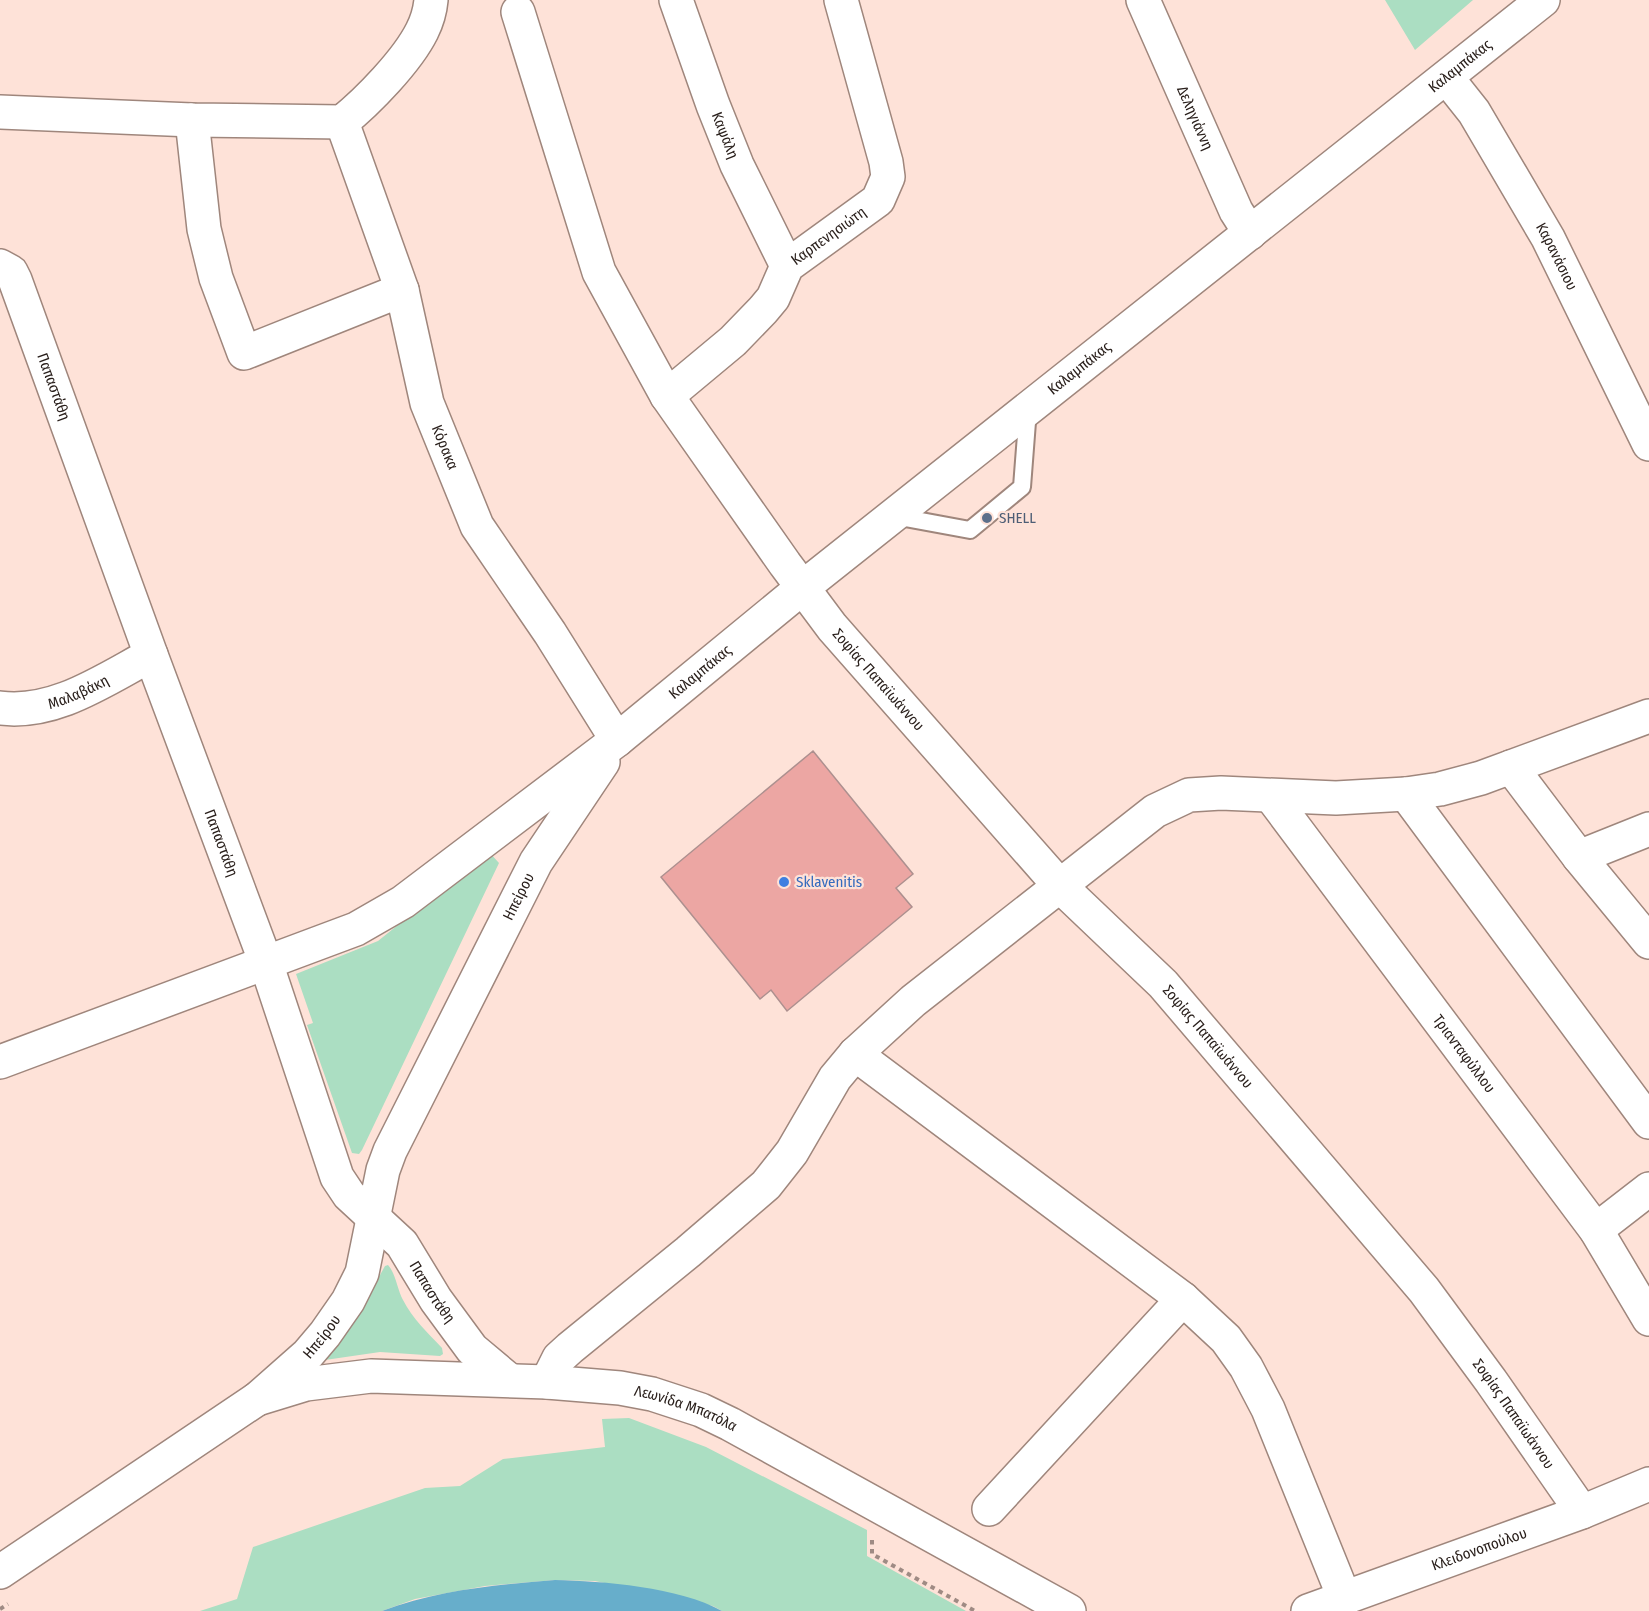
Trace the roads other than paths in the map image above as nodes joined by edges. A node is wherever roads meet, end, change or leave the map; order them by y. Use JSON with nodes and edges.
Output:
{"nodes":[{"id":1,"x":431,"y":0,"type":"edge"},
{"id":2,"x":676,"y":0,"type":"edge"},
{"id":3,"x":841,"y":0,"type":"edge"},
{"id":4,"x":1143,"y":0,"type":"edge"},
{"id":5,"x":1543,"y":0,"type":"edge"},
{"id":6,"x":518,"y":12,"type":"dead end"},
{"id":7,"x":1447,"y":78,"type":"junction"},
{"id":8,"x":0,"y":112,"type":"edge"},
{"id":9,"x":192,"y":120,"type":"junction"},
{"id":10,"x":342,"y":122,"type":"junction"},
{"id":11,"x":1250,"y":233,"type":"junction"},
{"id":12,"x":0,"y":266,"type":"edge"},
{"id":13,"x":787,"y":266,"type":"junction"},
{"id":14,"x":402,"y":290,"type":"junction"},
{"id":15,"x":667,"y":396,"type":"junction"},
{"id":16,"x":1028,"y":409,"type":"junction"},
{"id":17,"x":1649,"y":444,"type":"edge"},
{"id":18,"x":893,"y":516,"type":"junction"},
{"id":19,"x":802,"y":588,"type":"junction"},
{"id":20,"x":151,"y":655,"type":"junction"},
{"id":21,"x":0,"y":708,"type":"edge"},
{"id":22,"x":1649,"y":716,"type":"edge"},
{"id":23,"x":617,"y":740,"type":"junction"},
{"id":24,"x":1511,"y":767,"type":"junction"},
{"id":25,"x":1406,"y":794,"type":"junction"},
{"id":26,"x":1271,"y":796,"type":"junction"},
{"id":27,"x":1649,"y":829,"type":"edge"},
{"id":28,"x":1579,"y":857,"type":"junction"},
{"id":29,"x":1059,"y":885,"type":"junction"},
{"id":30,"x":1649,"y":942,"type":"edge"},
{"id":31,"x":266,"y":963,"type":"junction"},
{"id":32,"x":855,"y":1054,"type":"junction"},
{"id":33,"x":0,"y":1062,"type":"edge"},
{"id":34,"x":1649,"y":1122,"type":"edge"},
{"id":35,"x":1649,"y":1189,"type":"edge"},
{"id":36,"x":373,"y":1216,"type":"junction"},
{"id":37,"x":1596,"y":1230,"type":"junction"},
{"id":38,"x":1183,"y":1299,"type":"junction"},
{"id":39,"x":1649,"y":1319,"type":"edge"},
{"id":40,"x":509,"y":1380,"type":"junction"},
{"id":41,"x":547,"y":1382,"type":"junction"},
{"id":42,"x":257,"y":1399,"type":"junction"},
{"id":43,"x":1649,"y":1484,"type":"edge"},
{"id":44,"x":989,"y":1509,"type":"dead end"},
{"id":45,"x":1582,"y":1512,"type":"junction"},
{"id":46,"x":8,"y":1585,"type":"edge"},
{"id":47,"x":1344,"y":1597,"type":"junction"},
{"id":48,"x":1069,"y":1611,"type":"edge"},
{"id":49,"x":1308,"y":1611,"type":"edge"}],
"edges":[{"from":1,"to":10,"type":"street"},
{"from":2,"to":13,"type":"street","name":"Καψάλη"},
{"from":3,"to":13,"type":"street","name":"Καρπενησιώτη"},
{"from":4,"to":11,"type":"street","name":"Δεληγιάννη"},
{"from":5,"to":7,"type":"street","name":"Καλαμπάκας"},
{"from":6,"to":15,"type":"street","name":"Σοφίας Παπαϊωάννου"},
{"from":7,"to":11,"type":"street","name":"Καλαμπάκας"},
{"from":7,"to":17,"type":"street","name":"Καρανάσιου"},
{"from":8,"to":9,"type":"street"},
{"from":9,"to":10,"type":"street"},
{"from":9,"to":14,"type":"street"},
{"from":10,"to":14,"type":"street","name":"Κόρακα"},
{"from":11,"to":16,"type":"street","name":"Καλαμπάκας"},
{"from":12,"to":20,"type":"street","name":"Παπαστάθη"},
{"from":13,"to":15,"type":"street","name":"Καρπενησιώτη"},
{"from":14,"to":23,"type":"street","name":"Κόρακα"},
{"from":15,"to":19,"type":"street","name":"Σοφίας Παπαϊωάννου"},
{"from":16,"to":18,"type":"street","name":"Καλαμπάκας"},
{"from":16,"to":18,"type":"lane"},
{"from":18,"to":19,"type":"street","name":"Καλαμπάκας"},
{"from":19,"to":23,"type":"street","name":"Καλαμπάκας"},
{"from":19,"to":29,"type":"street","name":"Σοφίας Παπαϊωάννου"},
{"from":20,"to":21,"type":"street","name":"Μαλαβάκη"},
{"from":20,"to":31,"type":"street","name":"Παπαστάθη"},
{"from":22,"to":24,"type":"street"},
{"from":23,"to":31,"type":"street"},
{"from":23,"to":36,"type":"street","name":"Ηπείρου"},
{"from":24,"to":25,"type":"street"},
{"from":24,"to":28,"type":"street"},
{"from":25,"to":26,"type":"street"},
{"from":25,"to":34,"type":"street"},
{"from":26,"to":29,"type":"street"},
{"from":26,"to":37,"type":"street","name":"Τριανταφύλλου"},
{"from":27,"to":28,"type":"street"},
{"from":28,"to":30,"type":"street"},
{"from":29,"to":32,"type":"street"},
{"from":29,"to":45,"type":"street","name":"Σοφίας Παπαϊωάννου"},
{"from":31,"to":33,"type":"street"},
{"from":31,"to":36,"type":"street","name":"Παπαστάθη"},
{"from":32,"to":38,"type":"street"},
{"from":32,"to":41,"type":"street"},
{"from":35,"to":37,"type":"street"},
{"from":36,"to":40,"type":"street","name":"Παπαστάθη"},
{"from":36,"to":42,"type":"street","name":"Ηπείρου"},
{"from":37,"to":39,"type":"street","name":"Τριανταφύλλου"},
{"from":38,"to":44,"type":"street"},
{"from":38,"to":47,"type":"street"},
{"from":40,"to":41,"type":"street","name":"Λεωνίδα Μπατόλα"},
{"from":40,"to":42,"type":"street","name":"Λεωνίδα Μπατόλα"},
{"from":41,"to":48,"type":"street","name":"Λεωνίδα Μπατόλα"},
{"from":42,"to":46,"type":"street","name":"Ηπείρου"},
{"from":43,"to":45,"type":"street","name":"Κλειδονοπούλου"},
{"from":45,"to":47,"type":"street","name":"Κλειδονοπούλου"},
{"from":47,"to":49,"type":"street","name":"Κλειδονοπούλου"}]}
